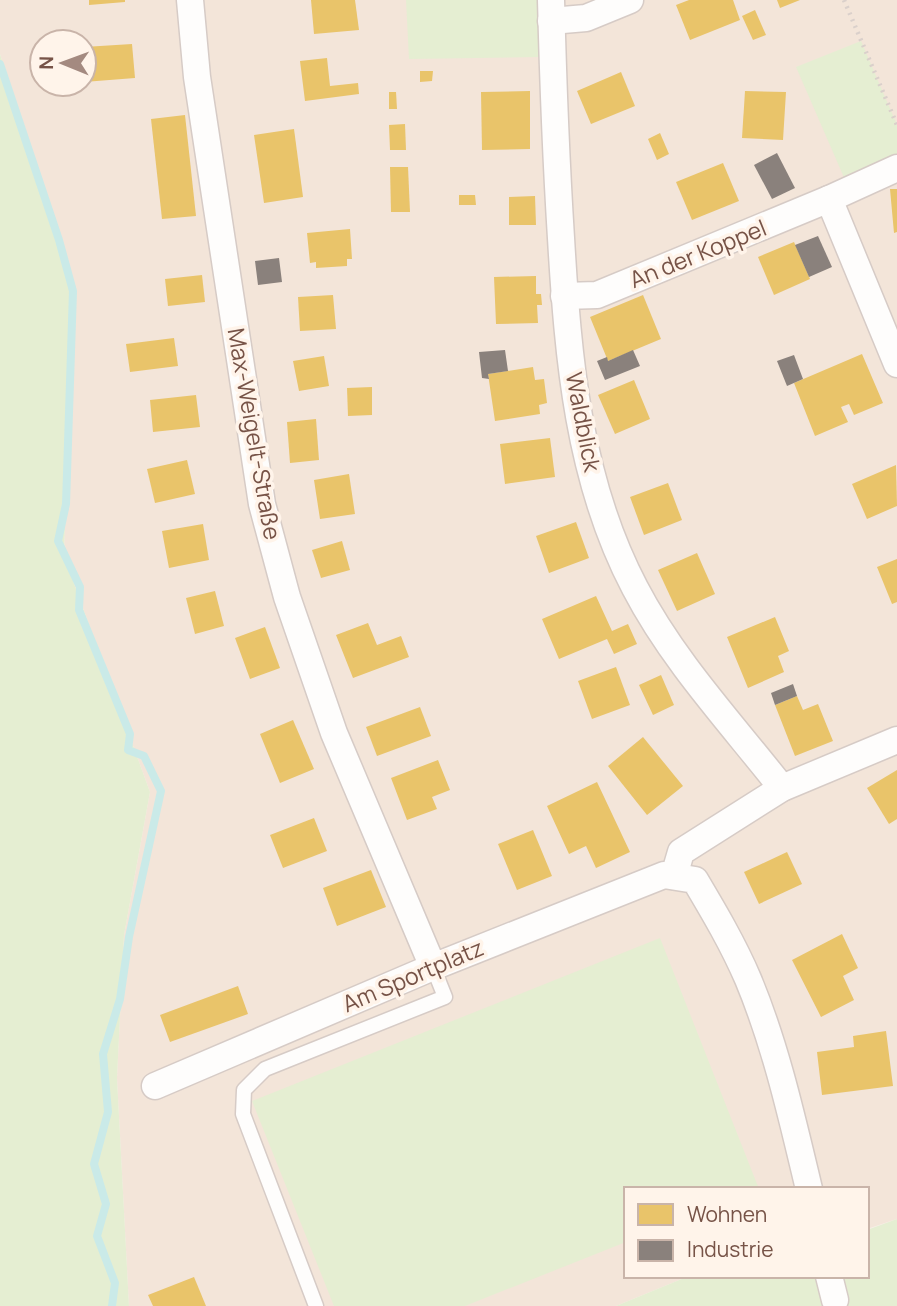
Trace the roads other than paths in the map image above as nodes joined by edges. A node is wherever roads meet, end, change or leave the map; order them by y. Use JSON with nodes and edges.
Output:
{"nodes":[{"id":1,"x":190,"y":0,"type":"edge"},
{"id":2,"x":630,"y":0,"type":"edge"},
{"id":3,"x":551,"y":10,"type":"edge"},
{"id":4,"x":897,"y":168,"type":"edge"},
{"id":5,"x":829,"y":200,"type":"junction"},
{"id":6,"x":564,"y":296,"type":"junction"},
{"id":7,"x":897,"y":364,"type":"edge"},
{"id":8,"x":897,"y":740,"type":"edge"},
{"id":9,"x":782,"y":788,"type":"junction"},
{"id":10,"x":674,"y":876,"type":"junction"},
{"id":11,"x":433,"y":967,"type":"junction"},
{"id":12,"x":155,"y":1086,"type":"dead end"},
{"id":13,"x":808,"y":1187,"type":"edge"},
{"id":14,"x":316,"y":1306,"type":"edge"}],
"edges":[{"from":1,"to":11,"type":"street","name":"Max-Weigelt-Straße"},
{"from":2,"to":3,"type":"street"},
{"from":3,"to":6,"type":"street","name":"Waldblick"},
{"from":4,"to":5,"type":"street","name":"An der Koppel"},
{"from":5,"to":6,"type":"street","name":"An der Koppel"},
{"from":5,"to":7,"type":"street"},
{"from":6,"to":9,"type":"street","name":"Waldblick"},
{"from":8,"to":9,"type":"street"},
{"from":9,"to":10,"type":"street"},
{"from":10,"to":11,"type":"street","name":"Am Sportplatz"},
{"from":10,"to":13,"type":"street"},
{"from":11,"to":12,"type":"street","name":"Am Sportplatz"},
{"from":11,"to":14,"type":"lane"}]}
